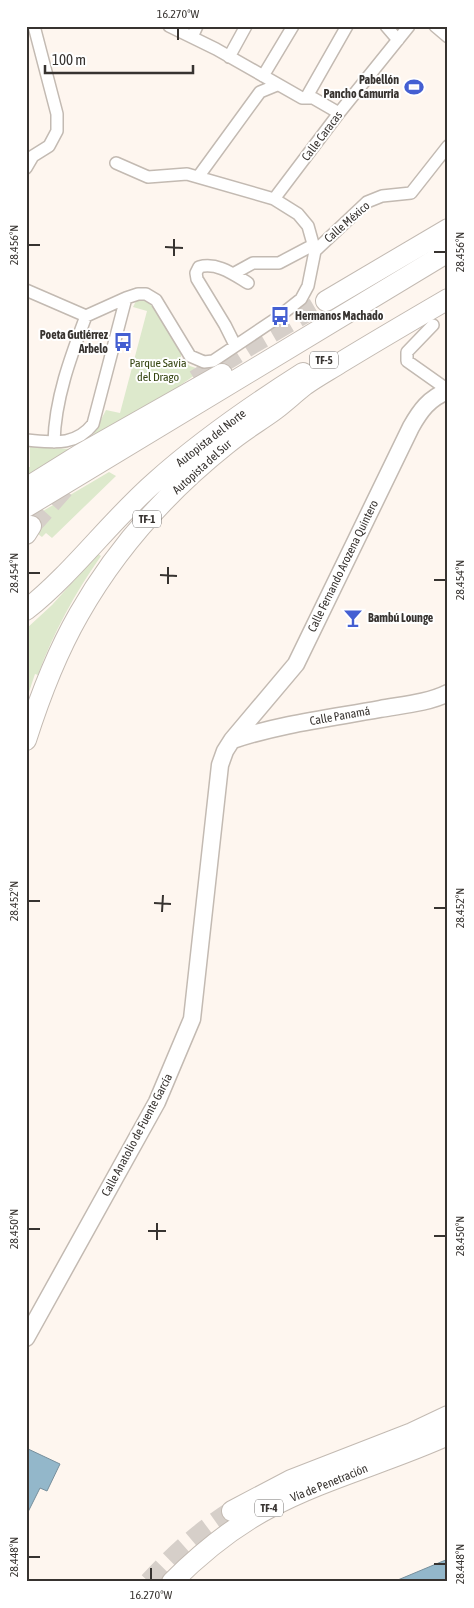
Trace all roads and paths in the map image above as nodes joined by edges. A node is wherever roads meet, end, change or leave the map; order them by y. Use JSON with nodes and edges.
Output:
{"nodes":[{"id":1,"x":34,"y":26,"type":"edge"},
{"id":2,"x":169,"y":26,"type":"edge"},
{"id":3,"x":198,"y":26,"type":"edge"},
{"id":4,"x":246,"y":26,"type":"edge"},
{"id":5,"x":293,"y":26,"type":"edge"},
{"id":6,"x":347,"y":26,"type":"edge"},
{"id":7,"x":386,"y":26,"type":"edge"},
{"id":8,"x":409,"y":26,"type":"edge"},
{"id":9,"x":435,"y":26,"type":"edge"},
{"id":10,"x":192,"y":37,"type":"junction"},
{"id":11,"x":448,"y":37,"type":"edge"},
{"id":12,"x":398,"y":40,"type":"junction"},
{"id":13,"x":229,"y":57,"type":"junction"},
{"id":14,"x":263,"y":76,"type":"junction"},
{"id":15,"x":277,"y":84,"type":"junction"},
{"id":16,"x":306,"y":98,"type":"junction"},
{"id":17,"x":340,"y":113,"type":"junction"},
{"id":18,"x":448,"y":146,"type":"edge"},
{"id":19,"x":30,"y":155,"type":"edge"},
{"id":20,"x":116,"y":163,"type":"dead end"},
{"id":21,"x":26,"y":168,"type":"edge"},
{"id":22,"x":198,"y":178,"type":"junction"},
{"id":23,"x":274,"y":200,"type":"junction"},
{"id":24,"x":448,"y":229,"type":"edge"},
{"id":25,"x":314,"y":248,"type":"junction"},
{"id":26,"x":448,"y":252,"type":"edge"},
{"id":27,"x":233,"y":274,"type":"junction"},
{"id":28,"x":248,"y":282,"type":"dead end"},
{"id":29,"x":448,"y":284,"type":"edge"},
{"id":30,"x":26,"y":290,"type":"edge"},
{"id":31,"x":126,"y":298,"type":"junction"},
{"id":32,"x":448,"y":299,"type":"edge"},
{"id":33,"x":326,"y":301,"type":"tunnel mouth"},
{"id":34,"x":86,"y":316,"type":"junction"},
{"id":35,"x":433,"y":325,"type":"dead end"},
{"id":36,"x":235,"y":345,"type":"junction"},
{"id":37,"x":289,"y":348,"type":"junction"},
{"id":38,"x":306,"y":385,"type":"junction"},
{"id":39,"x":448,"y":390,"type":"edge"},
{"id":40,"x":26,"y":440,"type":"edge"},
{"id":41,"x":54,"y":442,"type":"junction"},
{"id":42,"x":204,"y":442,"type":"junction"},
{"id":43,"x":26,"y":488,"type":"edge"},
{"id":44,"x":28,"y":522,"type":"edge"},
{"id":45,"x":29,"y":608,"type":"edge"},
{"id":46,"x":448,"y":693,"type":"edge"},
{"id":47,"x":266,"y":702,"type":"junction"},
{"id":48,"x":283,"y":726,"type":"junction"},
{"id":49,"x":26,"y":740,"type":"edge"},
{"id":50,"x":232,"y":740,"type":"junction"},
{"id":51,"x":26,"y":1338,"type":"edge"},
{"id":52,"x":448,"y":1416,"type":"edge"},
{"id":53,"x":448,"y":1435,"type":"edge"},
{"id":54,"x":380,"y":1454,"type":"junction"},
{"id":55,"x":232,"y":1511,"type":"tunnel mouth"},
{"id":56,"x":172,"y":1582,"type":"edge"}],
"edges":[{"from":1,"to":19,"type":"street"},
{"from":2,"to":10,"type":"street"},
{"from":3,"to":10,"type":"street"},
{"from":4,"to":13,"type":"street"},
{"from":5,"to":14,"type":"street"},
{"from":6,"to":16,"type":"street"},
{"from":7,"to":12,"type":"street"},
{"from":8,"to":12,"type":"street","name":"Calle Caracas"},
{"from":9,"to":11,"type":"street"},
{"from":10,"to":13,"type":"street"},
{"from":12,"to":17,"type":"street","name":"Calle Caracas"},
{"from":13,"to":14,"type":"street"},
{"from":14,"to":15,"type":"street"},
{"from":15,"to":16,"type":"street"},
{"from":15,"to":22,"type":"street"},
{"from":16,"to":17,"type":"street"},
{"from":17,"to":23,"type":"street","name":"Calle Caracas"},
{"from":18,"to":25,"type":"street","name":"Calle México"},
{"from":19,"to":21,"type":"street"},
{"from":20,"to":22,"type":"street"},
{"from":22,"to":23,"type":"street"},
{"from":23,"to":25,"type":"street"},
{"from":24,"to":33,"type":"highway"},
{"from":25,"to":27,"type":"street","name":"Calle México"},
{"from":25,"to":36,"type":"street"},
{"from":26,"to":37,"type":"highway","number":"TF-5"},
{"from":27,"to":28,"type":"street"},
{"from":27,"to":36,"type":"street"},
{"from":29,"to":42,"type":"highway","name":"Autopista del Norte","number":"TF-5"},
{"from":30,"to":34,"type":"street"},
{"from":31,"to":34,"type":"street"},
{"from":31,"to":36,"type":"street"},
{"from":31,"to":41,"type":"street"},
{"from":32,"to":38,"type":"highway","name":"Autopista del Sur","number":"TF-1"},
{"from":34,"to":41,"type":"street"},
{"from":35,"to":39,"type":"street"},
{"from":37,"to":43,"type":"highway"},
{"from":37,"to":44,"type":"highway","number":"TF-5"},
{"from":38,"to":42,"type":"highway"},
{"from":38,"to":49,"type":"highway","name":"Autopista del Sur","number":"TF-1"},
{"from":39,"to":47,"type":"street","name":"Calle Fernando Arozena Quintero"},
{"from":40,"to":41,"type":"street"},
{"from":42,"to":45,"type":"highway","name":"Autopista del Norte","number":"TF-5"},
{"from":46,"to":48,"type":"street","name":"Calle Panamá"},
{"from":47,"to":48,"type":"street"},
{"from":47,"to":50,"type":"street","name":"Calle Fernando Arozena Quintero"},
{"from":48,"to":50,"type":"street","name":"Calle Panamá"},
{"from":50,"to":51,"type":"street","name":"Calle Anatolio de Fuente García"},
{"from":52,"to":54,"type":"highway","name":"Vía de Penetración","number":"TF-4"},
{"from":53,"to":54,"type":"highway","name":"Vía de Penetración","number":"TF-4"},
{"from":54,"to":55,"type":"highway","name":"Vía de Penetración","number":"TF-4"},
{"from":54,"to":56,"type":"highway","name":"Vía de Penetración","number":"TF-4"}]}
